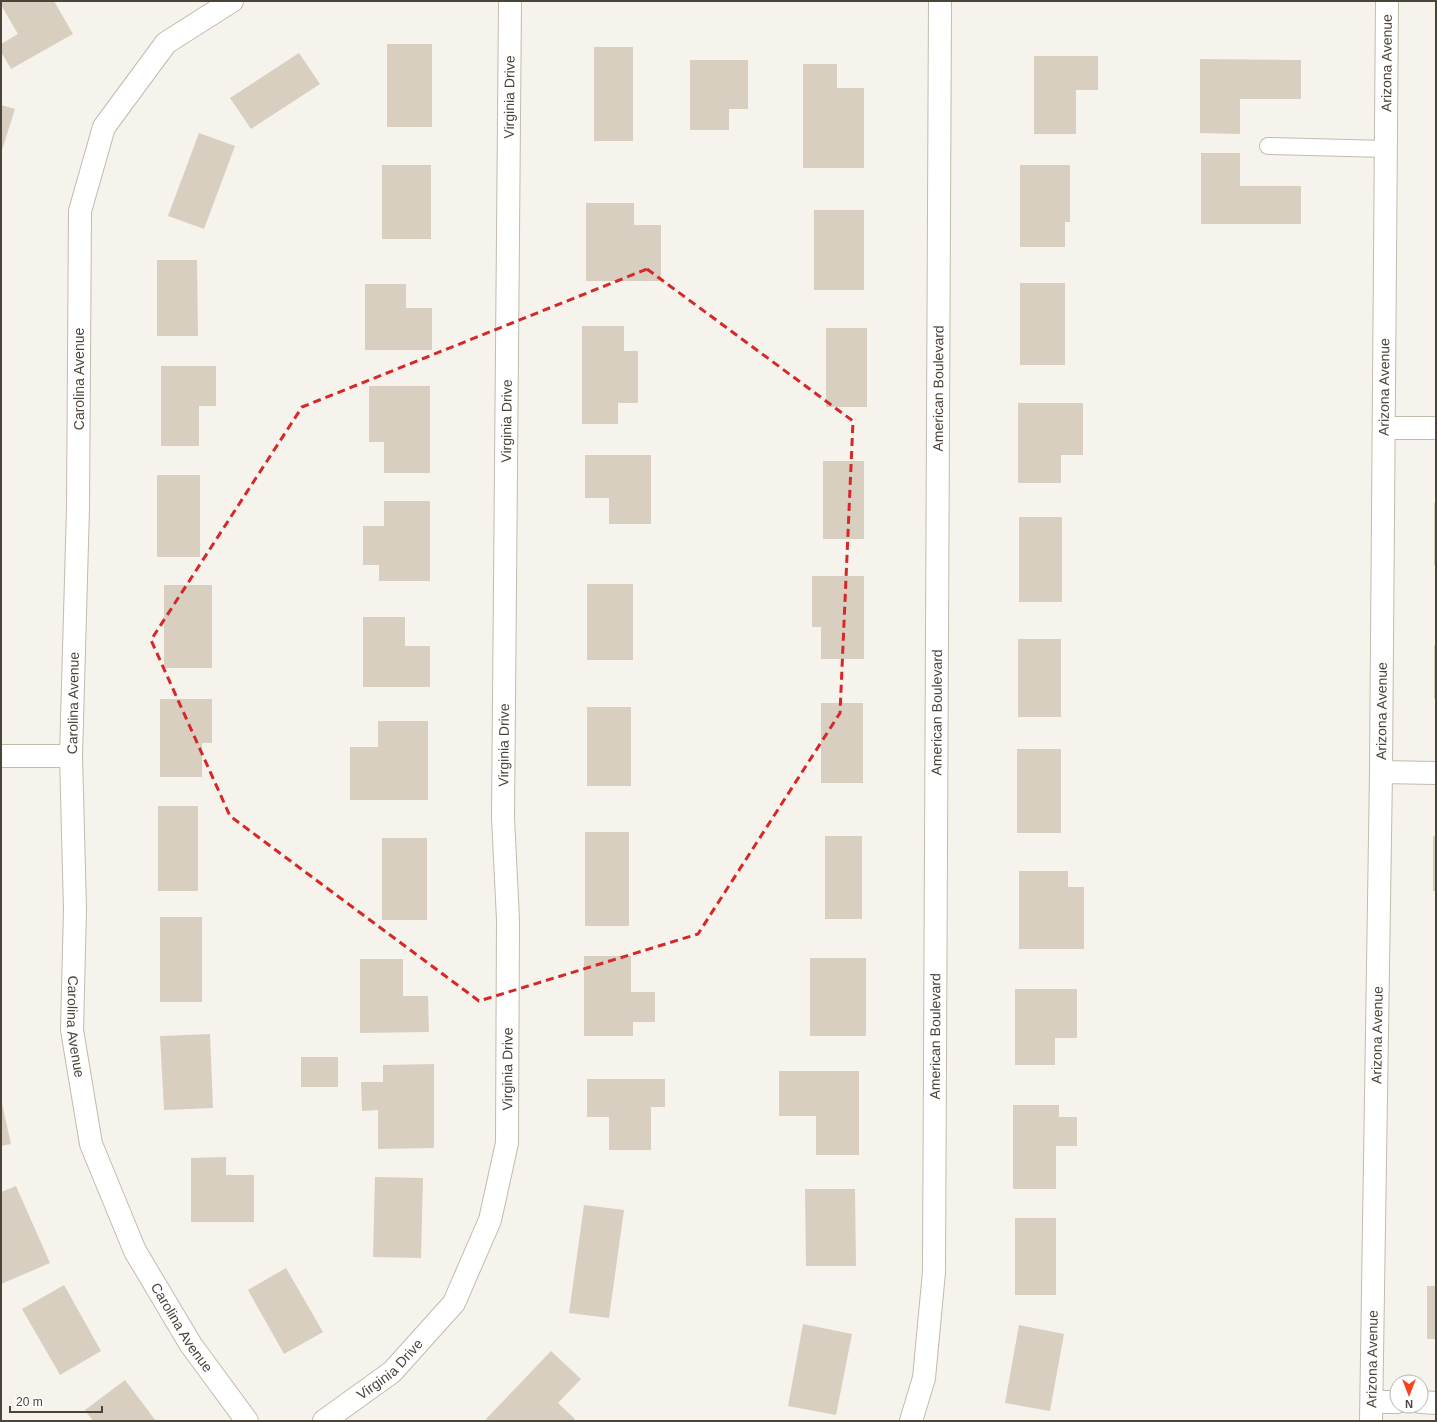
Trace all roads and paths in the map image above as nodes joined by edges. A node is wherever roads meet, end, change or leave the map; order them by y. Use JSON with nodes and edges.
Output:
{"nodes":[{"id":1,"x":232,"y":1,"type":"edge"},
{"id":2,"x":510,"y":1,"type":"edge"},
{"id":3,"x":940,"y":1,"type":"edge"},
{"id":4,"x":1387,"y":1,"type":"edge"},
{"id":5,"x":1268,"y":146,"type":"dead end"},
{"id":6,"x":1386,"y":149,"type":"junction"},
{"id":7,"x":1384,"y":428,"type":"junction"},
{"id":8,"x":1436,"y":428,"type":"edge"},
{"id":9,"x":1,"y":756,"type":"edge"},
{"id":10,"x":71,"y":756,"type":"junction"},
{"id":11,"x":1381,"y":772,"type":"junction"},
{"id":12,"x":1436,"y":773,"type":"edge"},
{"id":13,"x":1389,"y":1405,"type":"edge"},
{"id":14,"x":1371,"y":1412,"type":"edge"},
{"id":15,"x":247,"y":1421,"type":"edge"},
{"id":16,"x":324,"y":1421,"type":"edge"},
{"id":17,"x":911,"y":1421,"type":"edge"}],
"edges":[{"from":1,"to":10,"type":"street","name":"Carolina Avenue"},
{"from":2,"to":16,"type":"street","name":"Virginia Drive"},
{"from":3,"to":17,"type":"street","name":"American Boulevard"},
{"from":4,"to":6,"type":"street","name":"Arizona Avenue"},
{"from":5,"to":6,"type":"lane"},
{"from":6,"to":7,"type":"street","name":"Arizona Avenue"},
{"from":7,"to":8,"type":"street"},
{"from":7,"to":11,"type":"street","name":"Arizona Avenue"},
{"from":9,"to":10,"type":"street"},
{"from":10,"to":15,"type":"street","name":"Carolina Avenue"},
{"from":11,"to":12,"type":"street"},
{"from":11,"to":14,"type":"street","name":"Arizona Avenue"},
{"from":13,"to":14,"type":"street"}]}
